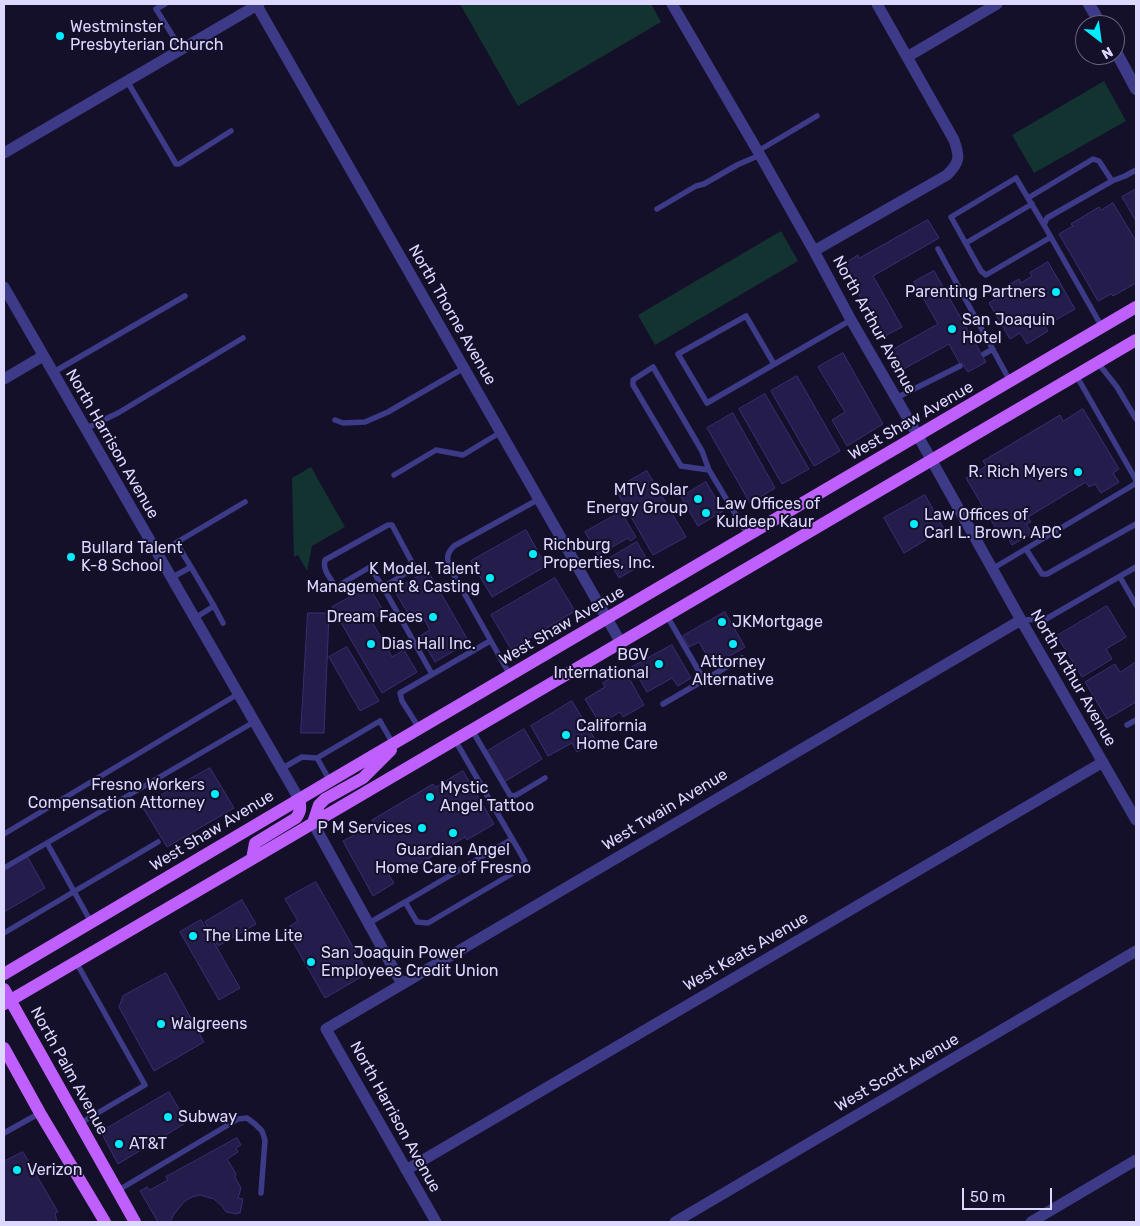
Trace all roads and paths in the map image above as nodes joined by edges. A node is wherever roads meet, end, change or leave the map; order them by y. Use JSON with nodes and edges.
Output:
{"nodes":[{"id":1,"x":165,"y":4,"type":"edge"},
{"id":2,"x":257,"y":4,"type":"edge"},
{"id":3,"x":672,"y":4,"type":"edge"},
{"id":4,"x":877,"y":4,"type":"edge"},
{"id":5,"x":997,"y":4,"type":"edge"},
{"id":6,"x":1089,"y":4,"type":"edge"},
{"id":7,"x":154,"y":7,"type":"edge"},
{"id":8,"x":1095,"y":15,"type":"edge"},
{"id":9,"x":180,"y":49,"type":"junction"},
{"id":10,"x":908,"y":57,"type":"junction"},
{"id":11,"x":1123,"y":65,"type":"edge"},
{"id":12,"x":127,"y":81,"type":"junction"},
{"id":13,"x":1136,"y":89,"type":"edge"},
{"id":14,"x":816,"y":116,"type":"dead end"},
{"id":15,"x":230,"y":131,"type":"dead end"},
{"id":16,"x":4,"y":153,"type":"edge"},
{"id":17,"x":759,"y":153,"type":"junction"},
{"id":18,"x":1136,"y":170,"type":"edge"},
{"id":19,"x":1112,"y":181,"type":"junction"},
{"id":20,"x":1028,"y":198,"type":"junction"},
{"id":21,"x":1032,"y":204,"type":"junction"},
{"id":22,"x":657,"y":209,"type":"dead end"},
{"id":23,"x":1044,"y":225,"type":"junction"},
{"id":24,"x":1051,"y":237,"type":"junction"},
{"id":25,"x":966,"y":243,"type":"junction"},
{"id":26,"x":938,"y":249,"type":"dead end"},
{"id":27,"x":814,"y":251,"type":"junction"},
{"id":28,"x":4,"y":287,"type":"edge"},
{"id":29,"x":185,"y":296,"type":"dead end"},
{"id":30,"x":1136,"y":308,"type":"edge"},
{"id":31,"x":851,"y":320,"type":"junction"},
{"id":32,"x":1102,"y":327,"type":"junction"},
{"id":33,"x":243,"y":338,"type":"dead end"},
{"id":34,"x":1136,"y":340,"type":"edge"},
{"id":35,"x":993,"y":349,"type":"junction"},
{"id":36,"x":984,"y":354,"type":"dead end"},
{"id":37,"x":43,"y":356,"type":"junction"},
{"id":38,"x":1098,"y":362,"type":"junction"},
{"id":39,"x":774,"y":364,"type":"junction"},
{"id":40,"x":960,"y":366,"type":"dead end"},
{"id":41,"x":464,"y":368,"type":"junction"},
{"id":42,"x":52,"y":373,"type":"junction"},
{"id":43,"x":1076,"y":375,"type":"junction"},
{"id":44,"x":4,"y":378,"type":"edge"},
{"id":45,"x":1010,"y":381,"type":"junction"},
{"id":46,"x":896,"y":398,"type":"junction"},
{"id":47,"x":1136,"y":419,"type":"edge"},
{"id":48,"x":335,"y":420,"type":"dead end"},
{"id":49,"x":85,"y":429,"type":"junction"},
{"id":50,"x":501,"y":432,"type":"junction"},
{"id":51,"x":918,"y":436,"type":"junction"},
{"id":52,"x":931,"y":460,"type":"junction"},
{"id":53,"x":709,"y":470,"type":"junction"},
{"id":54,"x":394,"y":475,"type":"dead end"},
{"id":55,"x":1136,"y":480,"type":"edge"},
{"id":56,"x":539,"y":499,"type":"junction"},
{"id":57,"x":245,"y":502,"type":"dead end"},
{"id":58,"x":1136,"y":524,"type":"edge"},
{"id":59,"x":748,"y":535,"type":"junction"},
{"id":60,"x":180,"y":549,"type":"dead end"},
{"id":61,"x":1026,"y":549,"type":"junction"},
{"id":62,"x":157,"y":554,"type":"junction"},
{"id":63,"x":190,"y":567,"type":"junction"},
{"id":64,"x":1136,"y":567,"type":"edge"},
{"id":65,"x":992,"y":569,"type":"junction"},
{"id":66,"x":1120,"y":577,"type":"junction"},
{"id":67,"x":170,"y":578,"type":"junction"},
{"id":68,"x":382,"y":586,"type":"junction"},
{"id":69,"x":1136,"y":605,"type":"edge"},
{"id":70,"x":214,"y":606,"type":"junction"},
{"id":71,"x":667,"y":616,"type":"junction"},
{"id":72,"x":194,"y":618,"type":"junction"},
{"id":73,"x":607,"y":618,"type":"junction"},
{"id":74,"x":1020,"y":620,"type":"junction"},
{"id":75,"x":223,"y":623,"type":"dead end"},
{"id":76,"x":490,"y":641,"type":"junction"},
{"id":77,"x":621,"y":643,"type":"junction"},
{"id":78,"x":742,"y":658,"type":"dead end"},
{"id":79,"x":432,"y":674,"type":"junction"},
{"id":80,"x":510,"y":675,"type":"junction"},
{"id":81,"x":704,"y":680,"type":"junction"},
{"id":82,"x":238,"y":694,"type":"junction"},
{"id":83,"x":663,"y":704,"type":"dead end"},
{"id":84,"x":1136,"y":720,"type":"edge"},
{"id":85,"x":254,"y":722,"type":"junction"},
{"id":86,"x":1127,"y":725,"type":"dead end"},
{"id":87,"x":420,"y":728,"type":"junction"},
{"id":88,"x":472,"y":730,"type":"junction"},
{"id":89,"x":455,"y":740,"type":"junction"},
{"id":90,"x":397,"y":741,"type":"junction"},
{"id":91,"x":317,"y":758,"type":"junction"},
{"id":92,"x":1103,"y":762,"type":"junction"},
{"id":93,"x":281,"y":769,"type":"junction"},
{"id":94,"x":545,"y":778,"type":"dead end"},
{"id":95,"x":330,"y":780,"type":"junction"},
{"id":96,"x":298,"y":799,"type":"junction"},
{"id":97,"x":1136,"y":820,"type":"edge"},
{"id":98,"x":313,"y":823,"type":"junction"},
{"id":99,"x":4,"y":834,"type":"edge"},
{"id":100,"x":512,"y":839,"type":"junction"},
{"id":101,"x":158,"y":842,"type":"dead end"},
{"id":102,"x":46,"y":843,"type":"junction"},
{"id":103,"x":252,"y":860,"type":"junction"},
{"id":104,"x":4,"y":868,"type":"edge"},
{"id":105,"x":74,"y":892,"type":"junction"},
{"id":106,"x":405,"y":902,"type":"junction"},
{"id":107,"x":91,"y":922,"type":"junction"},
{"id":108,"x":369,"y":923,"type":"junction"},
{"id":109,"x":4,"y":933,"type":"edge"},
{"id":110,"x":1136,"y":951,"type":"edge"},
{"id":111,"x":76,"y":962,"type":"junction"},
{"id":112,"x":4,"y":974,"type":"edge"},
{"id":113,"x":402,"y":984,"type":"junction"},
{"id":114,"x":4,"y":988,"type":"edge"},
{"id":115,"x":7,"y":1002,"type":"edge"},
{"id":116,"x":326,"y":1028,"type":"joint"},
{"id":117,"x":4,"y":1048,"type":"edge"},
{"id":118,"x":40,"y":1113,"type":"junction"},
{"id":119,"x":79,"y":1124,"type":"junction"},
{"id":120,"x":4,"y":1133,"type":"edge"},
{"id":121,"x":1136,"y":1160,"type":"edge"},
{"id":122,"x":406,"y":1170,"type":"junction"},
{"id":123,"x":117,"y":1190,"type":"junction"},
{"id":124,"x":260,"y":1194,"type":"dead end"},
{"id":125,"x":105,"y":1222,"type":"edge"},
{"id":126,"x":135,"y":1222,"type":"edge"},
{"id":127,"x":436,"y":1222,"type":"edge"},
{"id":128,"x":675,"y":1222,"type":"edge"},
{"id":129,"x":1031,"y":1222,"type":"edge"}],
"edges":[{"from":1,"to":7,"type":"lane"},
{"from":2,"to":9,"type":"street"},
{"from":2,"to":41,"type":"street","name":"North Thorne Avenue"},
{"from":3,"to":17,"type":"street","name":"North Arthur Avenue"},
{"from":4,"to":10,"type":"street"},
{"from":5,"to":10,"type":"street"},
{"from":6,"to":8,"type":"street"},
{"from":7,"to":9,"type":"lane"},
{"from":9,"to":12,"type":"street"},
{"from":10,"to":27,"type":"street"},
{"from":11,"to":13,"type":"street"},
{"from":12,"to":15,"type":"lane"},
{"from":12,"to":16,"type":"street"},
{"from":14,"to":17,"type":"lane"},
{"from":17,"to":22,"type":"lane"},
{"from":17,"to":27,"type":"street","name":"North Arthur Avenue"},
{"from":18,"to":19,"type":"lane"},
{"from":19,"to":20,"type":"lane"},
{"from":19,"to":23,"type":"lane"},
{"from":20,"to":21,"type":"lane"},
{"from":20,"to":25,"type":"lane"},
{"from":21,"to":23,"type":"lane"},
{"from":21,"to":25,"type":"lane"},
{"from":23,"to":24,"type":"lane"},
{"from":24,"to":25,"type":"lane"},
{"from":24,"to":32,"type":"lane"},
{"from":26,"to":35,"type":"lane"},
{"from":27,"to":31,"type":"street","name":"North Arthur Avenue"},
{"from":28,"to":37,"type":"street","name":"North Harrison Avenue"},
{"from":29,"to":42,"type":"lane"},
{"from":30,"to":32,"type":"main road","name":"West Shaw Avenue"},
{"from":31,"to":39,"type":"lane"},
{"from":31,"to":46,"type":"street","name":"North Arthur Avenue"},
{"from":32,"to":45,"type":"main road","name":"West Shaw Avenue"},
{"from":33,"to":49,"type":"lane"},
{"from":34,"to":38,"type":"main road"},
{"from":35,"to":36,"type":"lane"},
{"from":35,"to":45,"type":"lane"},
{"from":37,"to":42,"type":"street","name":"North Harrison Avenue"},
{"from":37,"to":44,"type":"street"},
{"from":38,"to":43,"type":"main road"},
{"from":38,"to":47,"type":"lane"},
{"from":39,"to":39,"type":"lane"},
{"from":40,"to":46,"type":"lane"},
{"from":41,"to":48,"type":"lane"},
{"from":41,"to":50,"type":"street","name":"North Thorne Avenue"},
{"from":42,"to":49,"type":"street","name":"North Harrison Avenue"},
{"from":43,"to":52,"type":"main road"},
{"from":43,"to":55,"type":"lane"},
{"from":45,"to":51,"type":"main road","name":"West Shaw Avenue"},
{"from":46,"to":51,"type":"street","name":"North Arthur Avenue"},
{"from":49,"to":62,"type":"street","name":"North Harrison Avenue"},
{"from":50,"to":54,"type":"lane"},
{"from":50,"to":56,"type":"street","name":"North Thorne Avenue"},
{"from":51,"to":52,"type":"street","name":"North Arthur Avenue"},
{"from":51,"to":59,"type":"main road","name":"West Shaw Avenue"},
{"from":52,"to":65,"type":"street","name":"North Arthur Avenue"},
{"from":52,"to":71,"type":"main road"},
{"from":53,"to":53,"type":"lane"},
{"from":53,"to":59,"type":"lane"},
{"from":55,"to":61,"type":"lane"},
{"from":56,"to":73,"type":"street","name":"North Thorne Avenue"},
{"from":56,"to":76,"type":"lane"},
{"from":57,"to":62,"type":"lane"},
{"from":58,"to":61,"type":"lane"},
{"from":59,"to":73,"type":"main road","name":"West Shaw Avenue"},
{"from":60,"to":63,"type":"lane"},
{"from":61,"to":65,"type":"lane"},
{"from":62,"to":67,"type":"street","name":"North Harrison Avenue"},
{"from":63,"to":67,"type":"lane"},
{"from":63,"to":70,"type":"lane"},
{"from":64,"to":66,"type":"lane"},
{"from":65,"to":74,"type":"street","name":"North Arthur Avenue"},
{"from":66,"to":69,"type":"lane"},
{"from":66,"to":74,"type":"lane"},
{"from":67,"to":72,"type":"street","name":"North Harrison Avenue"},
{"from":68,"to":68,"type":"lane"},
{"from":68,"to":79,"type":"lane"},
{"from":70,"to":72,"type":"lane"},
{"from":70,"to":75,"type":"lane"},
{"from":71,"to":77,"type":"main road"},
{"from":71,"to":81,"type":"lane"},
{"from":72,"to":82,"type":"street","name":"North Harrison Avenue"},
{"from":73,"to":77,"type":"street","name":"North Thorne Avenue"},
{"from":73,"to":80,"type":"main road","name":"West Shaw Avenue"},
{"from":74,"to":92,"type":"street","name":"North Arthur Avenue"},
{"from":74,"to":113,"type":"street","name":"West Twain Avenue"},
{"from":76,"to":79,"type":"lane"},
{"from":76,"to":80,"type":"lane"},
{"from":77,"to":88,"type":"main road"},
{"from":78,"to":81,"type":"lane"},
{"from":79,"to":87,"type":"lane"},
{"from":80,"to":87,"type":"main road","name":"West Shaw Avenue"},
{"from":81,"to":83,"type":"lane"},
{"from":82,"to":85,"type":"street","name":"North Harrison Avenue"},
{"from":82,"to":99,"type":"lane"},
{"from":84,"to":86,"type":"lane"},
{"from":85,"to":93,"type":"street","name":"North Harrison Avenue"},
{"from":85,"to":102,"type":"lane"},
{"from":87,"to":90,"type":"main road","name":"West Shaw Avenue"},
{"from":88,"to":89,"type":"main road"},
{"from":88,"to":94,"type":"lane"},
{"from":89,"to":98,"type":"main road"},
{"from":89,"to":100,"type":"lane"},
{"from":90,"to":91,"type":"lane"},
{"from":90,"to":95,"type":"main road","name":"West Shaw Avenue"},
{"from":90,"to":98,"type":"main road"},
{"from":91,"to":93,"type":"lane"},
{"from":91,"to":95,"type":"lane"},
{"from":92,"to":97,"type":"street","name":"North Arthur Avenue"},
{"from":92,"to":122,"type":"street","name":"West Keats Avenue"},
{"from":93,"to":96,"type":"street","name":"North Harrison Avenue"},
{"from":95,"to":96,"type":"main road","name":"West Shaw Avenue"},
{"from":96,"to":103,"type":"main road"},
{"from":96,"to":107,"type":"main road","name":"West Shaw Avenue"},
{"from":98,"to":103,"type":"main road"},
{"from":98,"to":108,"type":"street"},
{"from":100,"to":106,"type":"lane"},
{"from":100,"to":106,"type":"lane"},
{"from":101,"to":105,"type":"lane"},
{"from":102,"to":104,"type":"lane"},
{"from":102,"to":105,"type":"lane"},
{"from":103,"to":111,"type":"main road"},
{"from":105,"to":107,"type":"lane"},
{"from":105,"to":109,"type":"lane"},
{"from":106,"to":108,"type":"lane"},
{"from":107,"to":112,"type":"main road","name":"West Shaw Avenue"},
{"from":108,"to":113,"type":"street"},
{"from":110,"to":128,"type":"street","name":"West Scott Avenue"},
{"from":111,"to":115,"type":"main road"},
{"from":111,"to":119,"type":"lane"},
{"from":113,"to":116,"type":"street","name":"West Twain Avenue"},
{"from":114,"to":115,"type":"main road","name":"North Palm Avenue"},
{"from":115,"to":119,"type":"main road","name":"North Palm Avenue"},
{"from":116,"to":122,"type":"street","name":"North Harrison Avenue"},
{"from":117,"to":118,"type":"main road"},
{"from":118,"to":120,"type":"lane"},
{"from":118,"to":125,"type":"main road"},
{"from":119,"to":123,"type":"main road","name":"North Palm Avenue"},
{"from":121,"to":129,"type":"street"},
{"from":122,"to":127,"type":"street","name":"North Harrison Avenue"},
{"from":123,"to":124,"type":"lane"},
{"from":123,"to":126,"type":"main road","name":"North Palm Avenue"}]}
